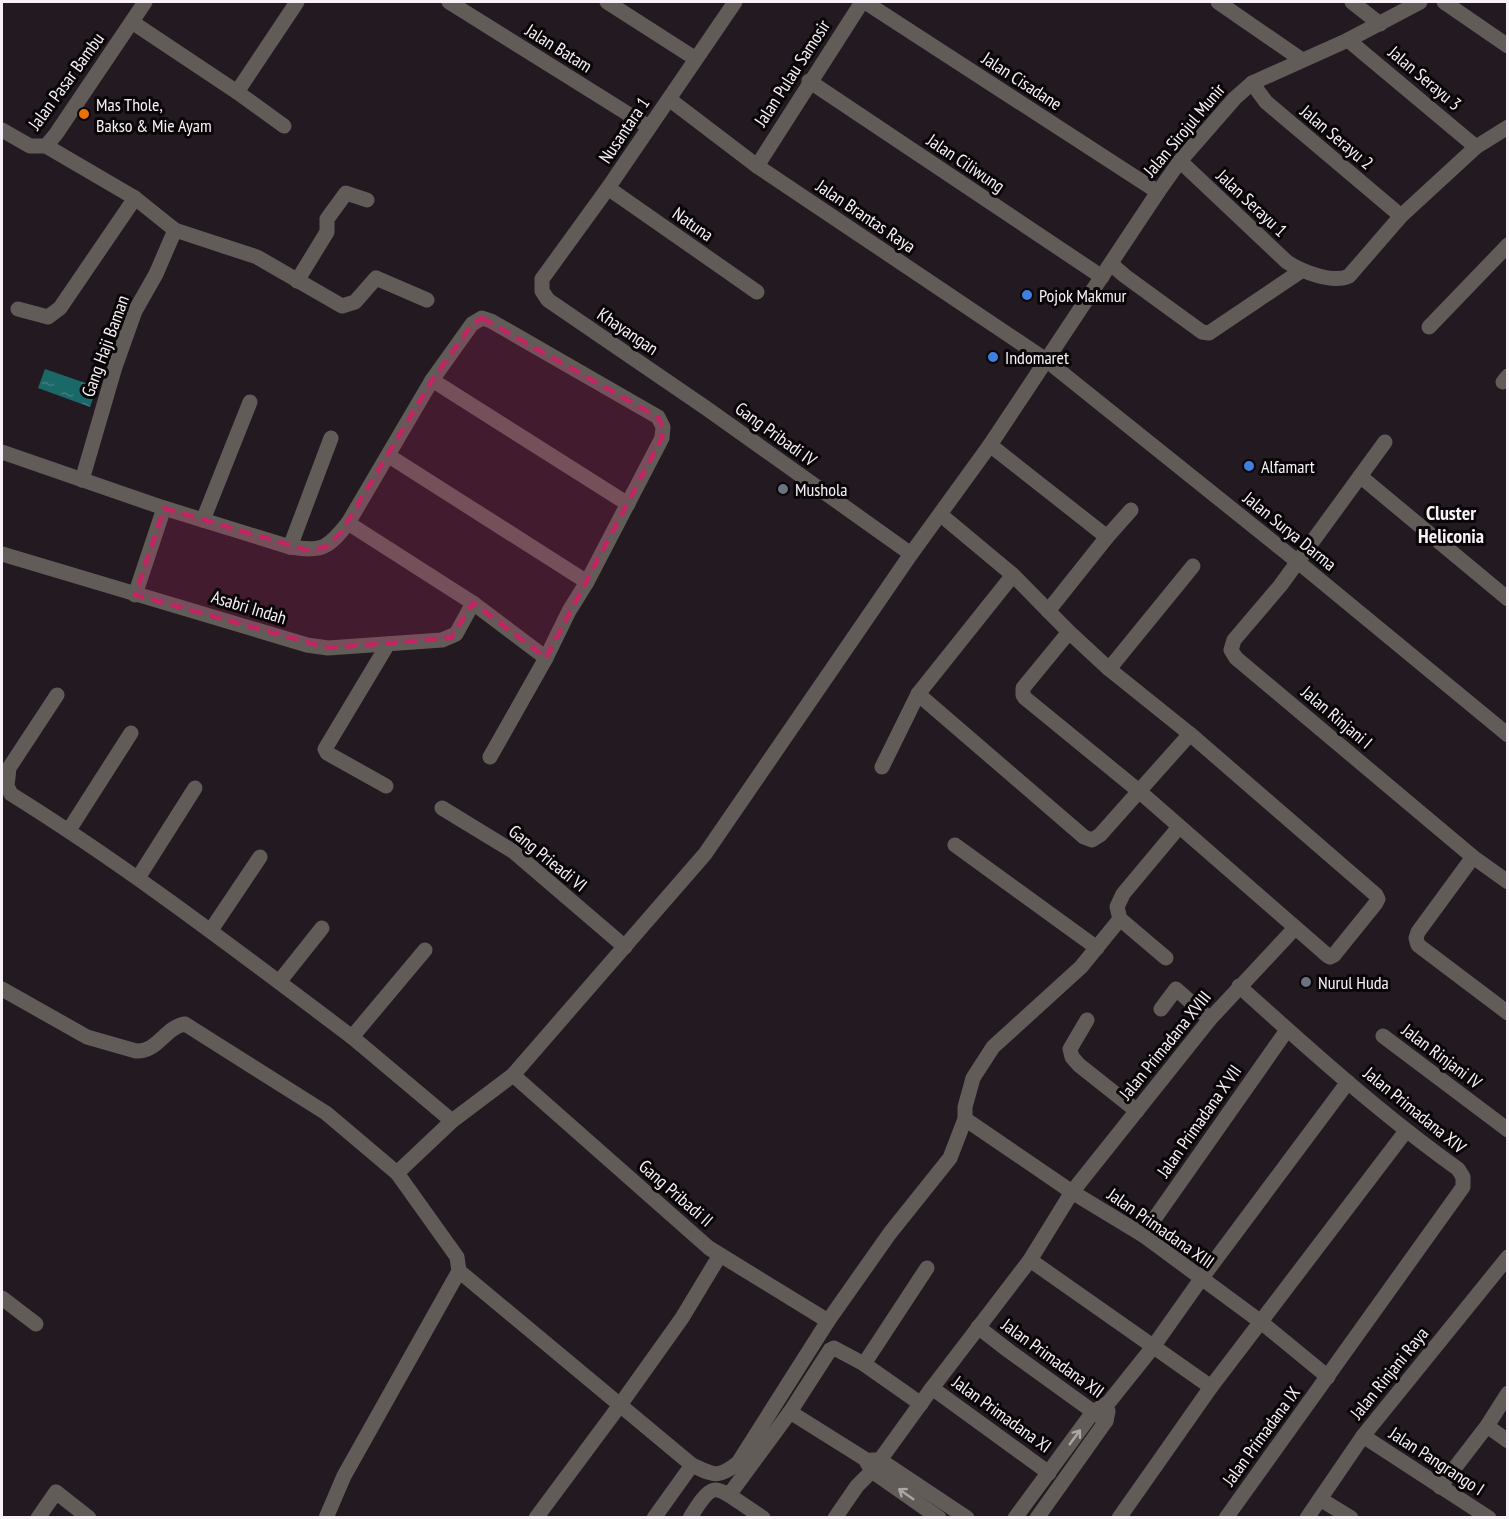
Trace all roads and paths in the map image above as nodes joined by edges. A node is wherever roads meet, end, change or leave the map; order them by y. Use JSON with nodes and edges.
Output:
{"nodes":[{"id":1,"x":145,"y":2,"type":"edge"},
{"id":2,"x":297,"y":2,"type":"edge"},
{"id":3,"x":449,"y":2,"type":"edge"},
{"id":4,"x":607,"y":2,"type":"edge"},
{"id":5,"x":735,"y":2,"type":"edge"},
{"id":6,"x":863,"y":2,"type":"edge"},
{"id":7,"x":1218,"y":2,"type":"edge"},
{"id":8,"x":1352,"y":2,"type":"edge"},
{"id":9,"x":1420,"y":2,"type":"edge"},
{"id":10,"x":1444,"y":2,"type":"edge"},
{"id":11,"x":132,"y":22,"type":"junction"},
{"id":12,"x":1380,"y":24,"type":"junction"},
{"id":13,"x":1347,"y":40,"type":"junction"},
{"id":14,"x":1508,"y":46,"type":"edge"},
{"id":15,"x":696,"y":59,"type":"junction"},
{"id":16,"x":1302,"y":60,"type":"junction"},
{"id":17,"x":809,"y":81,"type":"junction"},
{"id":18,"x":1252,"y":83,"type":"junction"},
{"id":19,"x":237,"y":92,"type":"junction"},
{"id":20,"x":669,"y":99,"type":"junction"},
{"id":21,"x":284,"y":126,"type":"dead end"},
{"id":22,"x":649,"y":127,"type":"junction"},
{"id":23,"x":1508,"y":127,"type":"edge"},
{"id":24,"x":2,"y":130,"type":"edge"},
{"id":25,"x":46,"y":146,"type":"junction"},
{"id":26,"x":1476,"y":147,"type":"junction"},
{"id":27,"x":1180,"y":161,"type":"junction"},
{"id":28,"x":757,"y":166,"type":"junction"},
{"id":29,"x":608,"y":188,"type":"junction"},
{"id":30,"x":1158,"y":192,"type":"junction"},
{"id":31,"x":135,"y":198,"type":"junction"},
{"id":32,"x":367,"y":200,"type":"dead end"},
{"id":33,"x":1401,"y":216,"type":"junction"},
{"id":34,"x":175,"y":230,"type":"junction"},
{"id":35,"x":1508,"y":245,"type":"edge"},
{"id":36,"x":1111,"y":264,"type":"junction"},
{"id":37,"x":1300,"y":271,"type":"junction"},
{"id":38,"x":1102,"y":277,"type":"junction"},
{"id":39,"x":542,"y":279,"type":"joint"},
{"id":40,"x":297,"y":281,"type":"junction"},
{"id":41,"x":757,"y":292,"type":"dead end"},
{"id":42,"x":427,"y":300,"type":"dead end"},
{"id":43,"x":18,"y":309,"type":"dead end"},
{"id":44,"x":1429,"y":327,"type":"dead end"},
{"id":45,"x":1046,"y":360,"type":"junction"},
{"id":46,"x":432,"y":380,"type":"junction"},
{"id":47,"x":250,"y":402,"type":"dead end"},
{"id":48,"x":706,"y":408,"type":"joint"},
{"id":49,"x":331,"y":438,"type":"dead end"},
{"id":50,"x":1385,"y":442,"type":"dead end"},
{"id":51,"x":990,"y":445,"type":"junction"},
{"id":52,"x":2,"y":452,"type":"edge"},
{"id":53,"x":389,"y":456,"type":"junction"},
{"id":54,"x":1360,"y":476,"type":"junction"},
{"id":55,"x":81,"y":480,"type":"junction"},
{"id":56,"x":628,"y":504,"type":"junction"},
{"id":57,"x":164,"y":508,"type":"junction"},
{"id":58,"x":1131,"y":510,"type":"dead end"},
{"id":59,"x":941,"y":515,"type":"junction"},
{"id":60,"x":203,"y":520,"type":"junction"},
{"id":61,"x":348,"y":523,"type":"junction"},
{"id":62,"x":1107,"y":537,"type":"junction"},
{"id":63,"x":290,"y":548,"type":"junction"},
{"id":64,"x":2,"y":554,"type":"edge"},
{"id":65,"x":911,"y":554,"type":"junction"},
{"id":66,"x":1298,"y":562,"type":"junction"},
{"id":67,"x":1193,"y":566,"type":"dead end"},
{"id":68,"x":1013,"y":575,"type":"junction"},
{"id":69,"x":587,"y":582,"type":"junction"},
{"id":70,"x":135,"y":595,"type":"junction"},
{"id":71,"x":1508,"y":598,"type":"edge"},
{"id":72,"x":472,"y":603,"type":"junction"},
{"id":73,"x":1048,"y":611,"type":"junction"},
{"id":74,"x":1069,"y":632,"type":"junction"},
{"id":75,"x":388,"y":644,"type":"junction"},
{"id":76,"x":546,"y":657,"type":"junction"},
{"id":77,"x":1109,"y":669,"type":"junction"},
{"id":78,"x":918,"y":694,"type":"junction"},
{"id":79,"x":57,"y":695,"type":"dead end"},
{"id":80,"x":132,"y":733,"type":"dead end"},
{"id":81,"x":1190,"y":734,"type":"junction"},
{"id":82,"x":1508,"y":735,"type":"edge"},
{"id":83,"x":490,"y":757,"type":"dead end"},
{"id":84,"x":882,"y":767,"type":"dead end"},
{"id":85,"x":386,"y":786,"type":"dead end"},
{"id":86,"x":195,"y":788,"type":"dead end"},
{"id":87,"x":1140,"y":792,"type":"junction"},
{"id":88,"x":442,"y":808,"type":"dead end"},
{"id":89,"x":1179,"y":827,"type":"junction"},
{"id":90,"x":69,"y":830,"type":"junction"},
{"id":91,"x":956,"y":845,"type":"dead end"},
{"id":92,"x":260,"y":857,"type":"dead end"},
{"id":93,"x":1473,"y":857,"type":"junction"},
{"id":94,"x":138,"y":878,"type":"junction"},
{"id":95,"x":1508,"y":882,"type":"edge"},
{"id":96,"x":1120,"y":919,"type":"junction"},
{"id":97,"x":322,"y":928,"type":"dead end"},
{"id":98,"x":1295,"y":928,"type":"junction"},
{"id":99,"x":211,"y":930,"type":"junction"},
{"id":100,"x":625,"y":947,"type":"junction"},
{"id":101,"x":1097,"y":948,"type":"junction"},
{"id":102,"x":425,"y":950,"type":"dead end"},
{"id":103,"x":1166,"y":958,"type":"dead end"},
{"id":104,"x":279,"y":982,"type":"junction"},
{"id":105,"x":1239,"y":986,"type":"junction"},
{"id":106,"x":2,"y":989,"type":"edge"},
{"id":107,"x":1161,"y":1009,"type":"dead end"},
{"id":108,"x":1508,"y":1013,"type":"edge"},
{"id":109,"x":1210,"y":1019,"type":"junction"},
{"id":110,"x":1087,"y":1020,"type":"dead end"},
{"id":111,"x":1287,"y":1030,"type":"junction"},
{"id":112,"x":1383,"y":1036,"type":"dead end"},
{"id":113,"x":352,"y":1037,"type":"junction"},
{"id":114,"x":513,"y":1075,"type":"junction"},
{"id":115,"x":1348,"y":1082,"type":"junction"},
{"id":116,"x":1137,"y":1111,"type":"junction"},
{"id":117,"x":965,"y":1119,"type":"junction"},
{"id":118,"x":452,"y":1120,"type":"junction"},
{"id":119,"x":1508,"y":1130,"type":"edge"},
{"id":120,"x":1406,"y":1131,"type":"junction"},
{"id":121,"x":397,"y":1173,"type":"junction"},
{"id":122,"x":1072,"y":1192,"type":"junction"},
{"id":123,"x":1143,"y":1235,"type":"junction"},
{"id":124,"x":720,"y":1255,"type":"junction"},
{"id":125,"x":1508,"y":1257,"type":"edge"},
{"id":126,"x":1030,"y":1260,"type":"junction"},
{"id":127,"x":927,"y":1268,"type":"dead end"},
{"id":128,"x":459,"y":1271,"type":"junction"},
{"id":129,"x":1201,"y":1279,"type":"junction"},
{"id":130,"x":5,"y":1306,"type":"edge"},
{"id":131,"x":828,"y":1321,"type":"junction"},
{"id":132,"x":1261,"y":1322,"type":"junction"},
{"id":133,"x":36,"y":1324,"type":"dead end"},
{"id":134,"x":978,"y":1327,"type":"junction"},
{"id":135,"x":1153,"y":1347,"type":"junction"},
{"id":136,"x":864,"y":1364,"type":"junction"},
{"id":137,"x":1328,"y":1377,"type":"junction"},
{"id":138,"x":1211,"y":1387,"type":"junction"},
{"id":139,"x":932,"y":1388,"type":"junction"},
{"id":140,"x":1508,"y":1393,"type":"edge"},
{"id":141,"x":921,"y":1404,"type":"junction"},
{"id":142,"x":620,"y":1405,"type":"junction"},
{"id":143,"x":790,"y":1412,"type":"junction"},
{"id":144,"x":1100,"y":1416,"type":"junction"},
{"id":145,"x":1487,"y":1425,"type":"junction"},
{"id":146,"x":1363,"y":1436,"type":"junction"},
{"id":147,"x":1508,"y":1441,"type":"edge"},
{"id":148,"x":872,"y":1463,"type":"junction"},
{"id":149,"x":692,"y":1465,"type":"junction"},
{"id":150,"x":1049,"y":1473,"type":"junction"},
{"id":151,"x":714,"y":1475,"type":"junction"},
{"id":152,"x":1440,"y":1486,"type":"junction"},
{"id":153,"x":725,"y":1493,"type":"junction"},
{"id":154,"x":1320,"y":1499,"type":"junction"},
{"id":155,"x":933,"y":1511,"type":"edge"},
{"id":156,"x":38,"y":1518,"type":"edge"},
{"id":157,"x":89,"y":1518,"type":"edge"},
{"id":158,"x":326,"y":1518,"type":"edge"},
{"id":159,"x":536,"y":1518,"type":"edge"},
{"id":160,"x":654,"y":1518,"type":"edge"},
{"id":161,"x":690,"y":1518,"type":"edge"},
{"id":162,"x":763,"y":1518,"type":"edge"},
{"id":163,"x":835,"y":1518,"type":"edge"},
{"id":164,"x":967,"y":1518,"type":"edge"},
{"id":165,"x":1015,"y":1518,"type":"edge"},
{"id":166,"x":1037,"y":1518,"type":"edge"},
{"id":167,"x":1119,"y":1518,"type":"edge"},
{"id":168,"x":1226,"y":1518,"type":"edge"},
{"id":169,"x":1307,"y":1518,"type":"edge"},
{"id":170,"x":1351,"y":1518,"type":"edge"},
{"id":171,"x":1488,"y":1518,"type":"edge"}],
"edges":[{"from":1,"to":11,"type":"street","name":"Jalan Pasar Bambu"},
{"from":2,"to":19,"type":"street"},
{"from":3,"to":22,"type":"street","name":"Jalan Batam"},
{"from":4,"to":15,"type":"street"},
{"from":5,"to":15,"type":"street","name":"Nusantara 1"},
{"from":6,"to":17,"type":"street","name":"Jalan Pulau Samosir"},
{"from":6,"to":30,"type":"street","name":"Jalan Cisadane"},
{"from":7,"to":16,"type":"street"},
{"from":8,"to":12,"type":"street"},
{"from":9,"to":12,"type":"street","name":"Jalan Sirojul Munir"},
{"from":10,"to":14,"type":"street"},
{"from":11,"to":19,"type":"street"},
{"from":11,"to":25,"type":"street","name":"Jalan Pasar Bambu"},
{"from":12,"to":13,"type":"street","name":"Jalan Sirojul Munir"},
{"from":13,"to":16,"type":"street","name":"Jalan Sirojul Munir"},
{"from":13,"to":26,"type":"street","name":"Jalan Serayu 3"},
{"from":15,"to":20,"type":"street","name":"Nusantara 1"},
{"from":16,"to":18,"type":"street","name":"Jalan Sirojul Munir"},
{"from":17,"to":28,"type":"street","name":"Jalan Pulau Samosir"},
{"from":17,"to":38,"type":"street","name":"Jalan Ciliwung"},
{"from":18,"to":27,"type":"street","name":"Jalan Sirojul Munir"},
{"from":18,"to":33,"type":"street","name":"Jalan Serayu 2"},
{"from":19,"to":21,"type":"street"},
{"from":20,"to":22,"type":"street","name":"Nusantara 1"},
{"from":20,"to":28,"type":"street","name":"Jalan Brantas Raya"},
{"from":22,"to":29,"type":"street","name":"Nusantara 1"},
{"from":23,"to":26,"type":"street"},
{"from":24,"to":25,"type":"street","name":"Jalan Pasar Bambu"},
{"from":25,"to":31,"type":"street"},
{"from":26,"to":33,"type":"street"},
{"from":27,"to":30,"type":"street","name":"Jalan Sirojul Munir"},
{"from":27,"to":37,"type":"street","name":"Jalan Serayu 1"},
{"from":28,"to":45,"type":"street","name":"Jalan Brantas Raya"},
{"from":29,"to":39,"type":"street","name":"Nusantara 1"},
{"from":29,"to":41,"type":"street","name":"Natuna"},
{"from":30,"to":36,"type":"street","name":"Jalan Sirojul Munir"},
{"from":31,"to":34,"type":"street"},
{"from":31,"to":43,"type":"street"},
{"from":32,"to":40,"type":"street"},
{"from":33,"to":37,"type":"street"},
{"from":34,"to":40,"type":"street"},
{"from":34,"to":55,"type":"street","name":"Gang Haji Baman"},
{"from":35,"to":44,"type":"street"},
{"from":36,"to":37,"type":"street"},
{"from":36,"to":38,"type":"street","name":"Jalan Sirojul Munir"},
{"from":38,"to":45,"type":"street","name":"Jalan Sirojul Munir"},
{"from":39,"to":48,"type":"street","name":"Khayangan"},
{"from":40,"to":42,"type":"street"},
{"from":45,"to":51,"type":"street","name":"Jalan Sirojul Munir"},
{"from":45,"to":66,"type":"street","name":"Jalan Surya Darma"},
{"from":46,"to":53,"type":"street"},
{"from":46,"to":56,"type":"street"},
{"from":46,"to":56,"type":"street"},
{"from":47,"to":60,"type":"street"},
{"from":48,"to":65,"type":"street","name":"Gang Pribadi IV"},
{"from":49,"to":63,"type":"street"},
{"from":50,"to":54,"type":"street"},
{"from":51,"to":59,"type":"street","name":"Jalan Sirojul Munir"},
{"from":51,"to":62,"type":"street"},
{"from":52,"to":55,"type":"street"},
{"from":53,"to":61,"type":"street"},
{"from":53,"to":69,"type":"street"},
{"from":54,"to":66,"type":"street"},
{"from":54,"to":71,"type":"street"},
{"from":55,"to":57,"type":"street"},
{"from":56,"to":69,"type":"street"},
{"from":57,"to":60,"type":"street"},
{"from":57,"to":70,"type":"street"},
{"from":58,"to":62,"type":"street"},
{"from":59,"to":65,"type":"street","name":"Jalan Sirojul Munir"},
{"from":59,"to":68,"type":"street"},
{"from":60,"to":63,"type":"street"},
{"from":61,"to":63,"type":"street"},
{"from":61,"to":72,"type":"street"},
{"from":62,"to":73,"type":"street"},
{"from":64,"to":70,"type":"street","name":"Asabri Indah"},
{"from":65,"to":100,"type":"street","name":"Jalan Sirojul Munir"},
{"from":66,"to":82,"type":"street","name":"Jalan Surya Darma"},
{"from":66,"to":93,"type":"street","name":"Jalan Rinjani I"},
{"from":67,"to":77,"type":"street"},
{"from":68,"to":73,"type":"street"},
{"from":68,"to":78,"type":"street"},
{"from":69,"to":76,"type":"street"},
{"from":70,"to":75,"type":"street","name":"Asabri Indah"},
{"from":72,"to":75,"type":"street","name":"Asabri Indah"},
{"from":72,"to":76,"type":"street"},
{"from":73,"to":74,"type":"street"},
{"from":74,"to":77,"type":"street"},
{"from":74,"to":87,"type":"street"},
{"from":75,"to":85,"type":"street"},
{"from":76,"to":83,"type":"street"},
{"from":77,"to":81,"type":"street"},
{"from":78,"to":84,"type":"street"},
{"from":78,"to":87,"type":"street"},
{"from":79,"to":90,"type":"street"},
{"from":80,"to":90,"type":"street"},
{"from":81,"to":87,"type":"street"},
{"from":81,"to":98,"type":"street"},
{"from":86,"to":94,"type":"street"},
{"from":87,"to":89,"type":"street"},
{"from":88,"to":100,"type":"street","name":"Gang Prieadi VI"},
{"from":89,"to":96,"type":"street"},
{"from":89,"to":98,"type":"street"},
{"from":90,"to":94,"type":"street"},
{"from":91,"to":101,"type":"street"},
{"from":92,"to":99,"type":"street"},
{"from":93,"to":95,"type":"street","name":"Jalan Rinjani I"},
{"from":93,"to":108,"type":"street"},
{"from":94,"to":99,"type":"street"},
{"from":96,"to":101,"type":"street"},
{"from":96,"to":103,"type":"street"},
{"from":97,"to":104,"type":"street"},
{"from":98,"to":105,"type":"street","name":"Jalan Primadana XVIII"},
{"from":99,"to":104,"type":"street"},
{"from":100,"to":114,"type":"street","name":"Jalan Sirojul Munir"},
{"from":101,"to":117,"type":"street"},
{"from":102,"to":113,"type":"street"},
{"from":104,"to":113,"type":"street"},
{"from":105,"to":109,"type":"street","name":"Jalan Primadana XVIII"},
{"from":105,"to":111,"type":"street","name":"Jalan Primadana XIV"},
{"from":106,"to":121,"type":"street"},
{"from":107,"to":109,"type":"street"},
{"from":109,"to":116,"type":"street","name":"Jalan Primadana XVIII"},
{"from":110,"to":116,"type":"street"},
{"from":111,"to":115,"type":"street","name":"Jalan Primadana XIV"},
{"from":111,"to":123,"type":"street","name":"Jalan Primadana X VII"},
{"from":112,"to":119,"type":"street","name":"Jalan Rinjani IV"},
{"from":113,"to":118,"type":"street"},
{"from":114,"to":118,"type":"street","name":"Jalan Sirojul Munir"},
{"from":114,"to":124,"type":"street","name":"Gang Pribadi II"},
{"from":115,"to":120,"type":"street","name":"Jalan Primadana XIV"},
{"from":115,"to":129,"type":"street"},
{"from":116,"to":122,"type":"street","name":"Jalan Primadana XVIII"},
{"from":117,"to":122,"type":"street","name":"Jalan Primadana XIII"},
{"from":117,"to":131,"type":"street"},
{"from":118,"to":121,"type":"street","name":"Jalan Sirojul Munir"},
{"from":120,"to":132,"type":"street"},
{"from":120,"to":137,"type":"street","name":"Jalan Primadana XIV"},
{"from":121,"to":128,"type":"street"},
{"from":122,"to":123,"type":"street","name":"Jalan Primadana XIII"},
{"from":122,"to":126,"type":"street","name":"Jalan Primadana XVIII"},
{"from":123,"to":129,"type":"street","name":"Jalan Primadana XIII"},
{"from":124,"to":131,"type":"street","name":"Gang Pribadi II"},
{"from":124,"to":142,"type":"street"},
{"from":125,"to":146,"type":"street","name":"Jalan Rinjani Raya"},
{"from":126,"to":134,"type":"street","name":"Jalan Primadana XVIII"},
{"from":126,"to":135,"type":"street"},
{"from":127,"to":136,"type":"street"},
{"from":128,"to":142,"type":"street"},
{"from":128,"to":158,"type":"street"},
{"from":129,"to":132,"type":"street","name":"Jalan Primadana XIII"},
{"from":129,"to":135,"type":"street"},
{"from":130,"to":133,"type":"street"},
{"from":131,"to":151,"type":"street"},
{"from":132,"to":137,"type":"street","name":"Jalan Primadana XIII"},
{"from":132,"to":138,"type":"street"},
{"from":134,"to":139,"type":"street","name":"Jalan Primadana XVIII"},
{"from":134,"to":144,"type":"street","name":"Jalan Primadana XII"},
{"from":135,"to":138,"type":"street"},
{"from":135,"to":144,"type":"street"},
{"from":136,"to":141,"type":"street"},
{"from":136,"to":143,"type":"street"},
{"from":137,"to":168,"type":"street","name":"Jalan Primadana IX"},
{"from":138,"to":167,"type":"street"},
{"from":139,"to":141,"type":"street","name":"Jalan Primadana XVIII"},
{"from":139,"to":150,"type":"street","name":"Jalan Primadana XI"},
{"from":140,"to":145,"type":"street"},
{"from":141,"to":148,"type":"street","name":"Jalan Primadana XVIII"},
{"from":142,"to":149,"type":"street"},
{"from":142,"to":159,"type":"street"},
{"from":143,"to":148,"type":"street"},
{"from":143,"to":153,"type":"street"},
{"from":150,"to":144,"type":"street","one_way":true},
{"from":144,"to":166,"type":"street"},
{"from":145,"to":147,"type":"street"},
{"from":145,"to":152,"type":"street"},
{"from":146,"to":152,"type":"street","name":"Jalan Pangrango I"},
{"from":146,"to":154,"type":"street","name":"Jalan Rinjani Raya"},
{"from":148,"to":155,"type":"street"},
{"from":148,"to":163,"type":"street","name":"Jalan Primadana XVIII"},
{"from":149,"to":151,"type":"street"},
{"from":149,"to":160,"type":"street"},
{"from":150,"to":165,"type":"street"},
{"from":151,"to":153,"type":"street"},
{"from":152,"to":171,"type":"street","name":"Jalan Pangrango I"},
{"from":153,"to":161,"type":"street"},
{"from":153,"to":162,"type":"street"},
{"from":154,"to":169,"type":"street","name":"Jalan Rinjani Raya"},
{"from":154,"to":170,"type":"street"},
{"from":155,"to":164,"type":"street"},
{"from":156,"to":157,"type":"street"}]}
